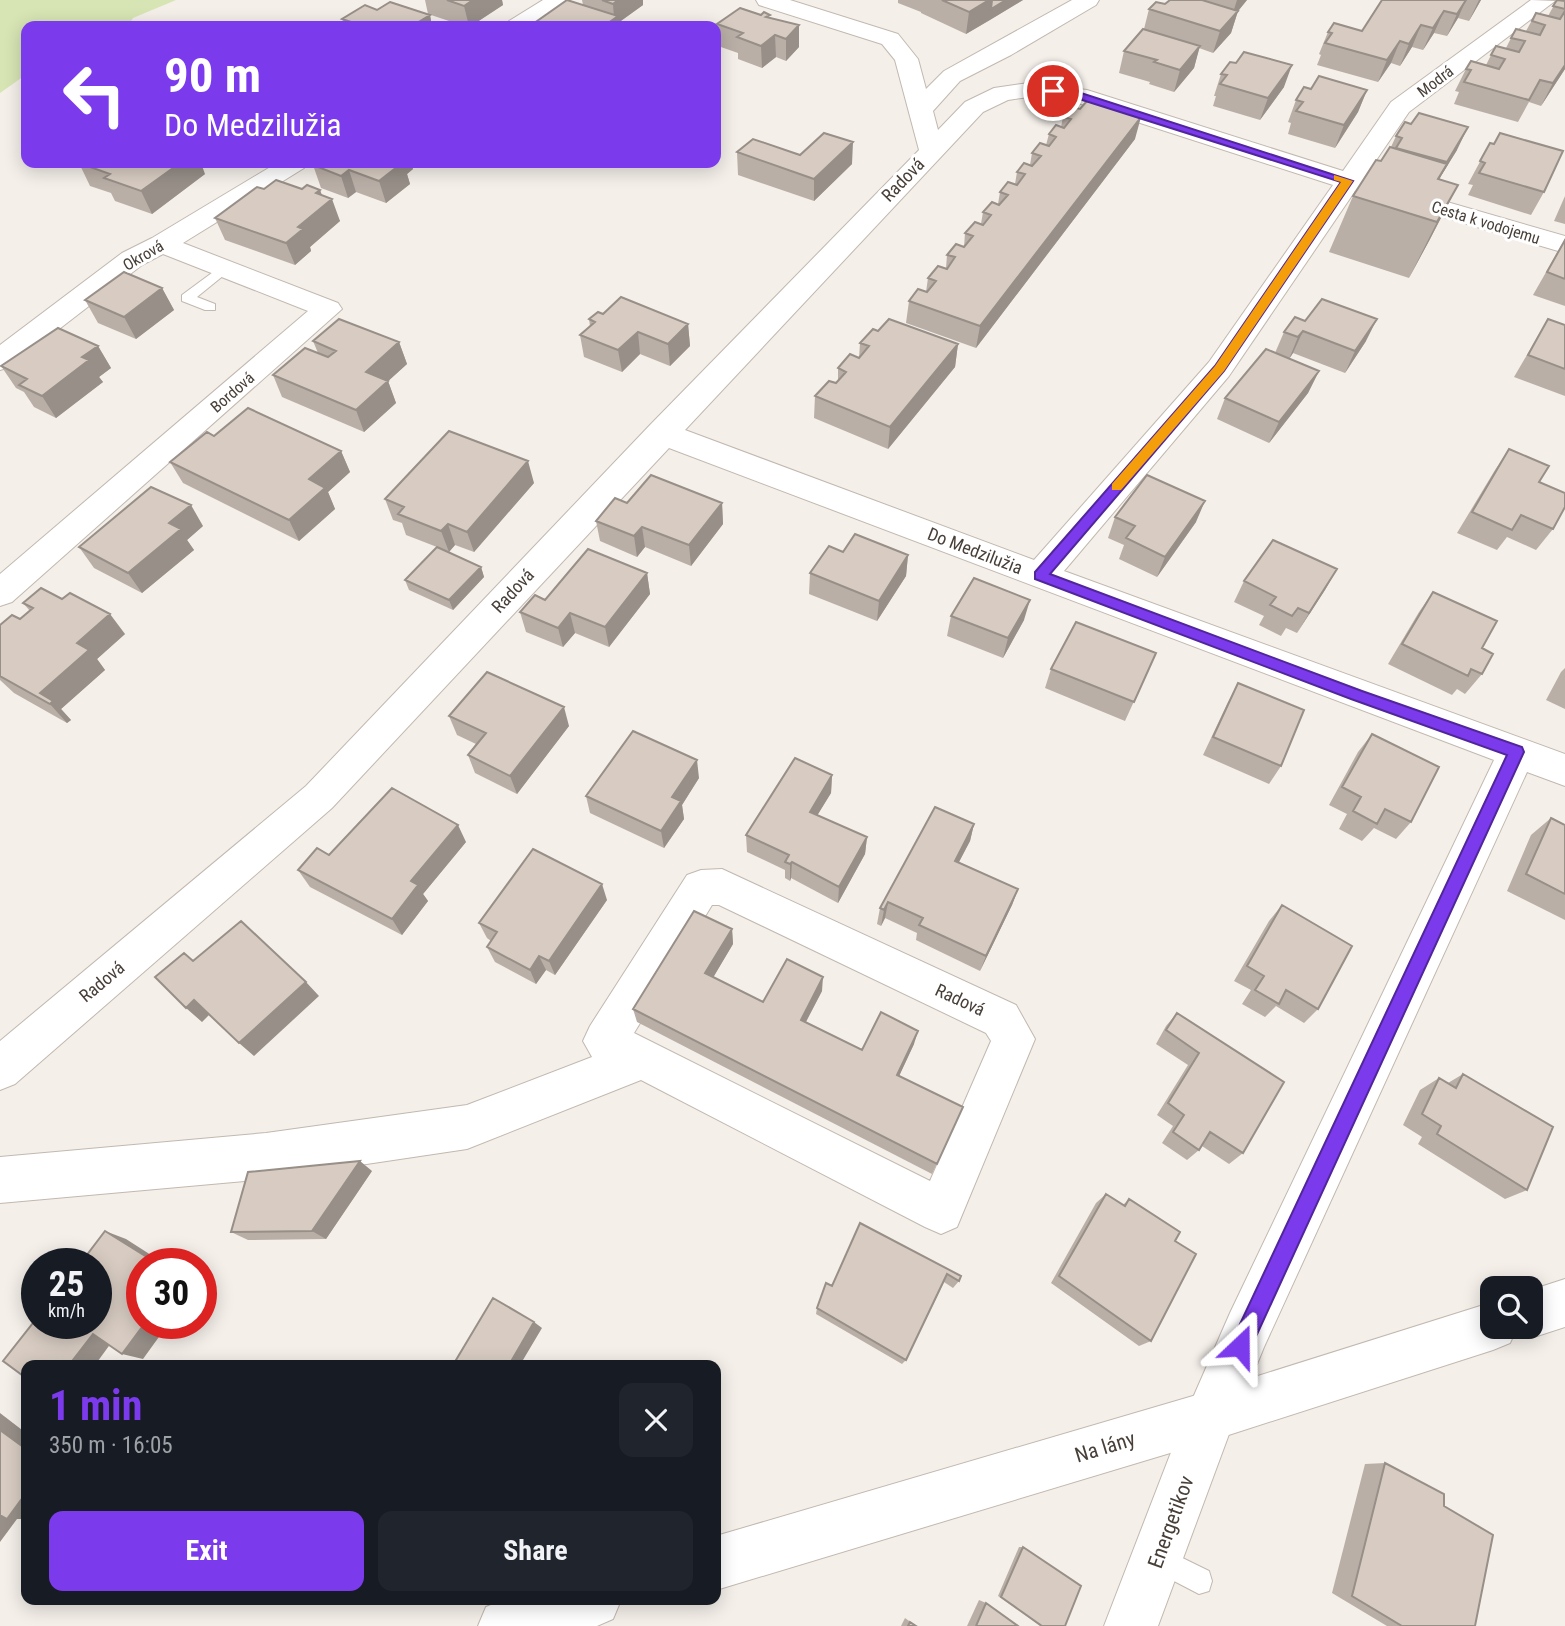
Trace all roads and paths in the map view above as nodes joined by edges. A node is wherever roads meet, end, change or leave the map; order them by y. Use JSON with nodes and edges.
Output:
{"nodes":[{"id":1,"x":559,"y":0,"type":"edge"},
{"id":2,"x":767,"y":0,"type":"edge"},
{"id":3,"x":1088,"y":0,"type":"edge"},
{"id":4,"x":1544,"y":1,"type":"edge"},
{"id":5,"x":525,"y":21,"type":"edge"},
{"id":6,"x":1003,"y":93,"type":"joint"},
{"id":7,"x":920,"y":110,"type":"junction"},
{"id":8,"x":931,"y":150,"type":"junction"},
{"id":9,"x":287,"y":168,"type":"edge"},
{"id":10,"x":1348,"y":181,"type":"junction"},
{"id":11,"x":162,"y":244,"type":"junction"},
{"id":12,"x":1565,"y":246,"type":"edge"},
{"id":13,"x":223,"y":268,"type":"junction"},
{"id":14,"x":210,"y":307,"type":"dead end"},
{"id":15,"x":0,"y":360,"type":"edge"},
{"id":16,"x":662,"y":433,"type":"junction"},
{"id":17,"x":1040,"y":576,"type":"junction"},
{"id":18,"x":0,"y":593,"type":"edge"},
{"id":19,"x":1517,"y":752,"type":"junction"},
{"id":20,"x":1565,"y":770,"type":"edge"},
{"id":21,"x":643,"y":1058,"type":"junction"},
{"id":22,"x":0,"y":1069,"type":"edge"},
{"id":23,"x":0,"y":1180,"type":"edge"},
{"id":24,"x":1565,"y":1303,"type":"edge"},
{"id":25,"x":1543,"y":1310,"type":"edge"},
{"id":26,"x":1480,"y":1330,"type":"edge"},
{"id":27,"x":1210,"y":1416,"type":"junction"},
{"id":28,"x":721,"y":1562,"type":"edge"},
{"id":29,"x":577,"y":1605,"type":"edge"},
{"id":30,"x":505,"y":1626,"type":"edge"},
{"id":31,"x":1131,"y":1626,"type":"edge"}],
"edges":[{"from":1,"to":5,"type":"street"},
{"from":2,"to":7,"type":"street"},
{"from":3,"to":7,"type":"street"},
{"from":4,"to":10,"type":"street","name":"Modrá"},
{"from":6,"to":8,"type":"street","name":"Radová"},
{"from":6,"to":10,"type":"street","name":"Cesta k vodojemu"},
{"from":7,"to":8,"type":"street"},
{"from":8,"to":16,"type":"street","name":"Radová"},
{"from":9,"to":11,"type":"street","name":"Okrová"},
{"from":10,"to":12,"type":"street","name":"Cesta k vodojemu"},
{"from":10,"to":17,"type":"street","name":"Modrá"},
{"from":11,"to":13,"type":"street","name":"Bordová"},
{"from":11,"to":15,"type":"street","name":"Okrová"},
{"from":13,"to":14,"type":"lane"},
{"from":13,"to":18,"type":"street","name":"Bordová"},
{"from":16,"to":17,"type":"street","name":"Do Medzilužia"},
{"from":16,"to":22,"type":"street","name":"Radová"},
{"from":17,"to":19,"type":"street","name":"Do Medzilužia"},
{"from":19,"to":20,"type":"street","name":"Do Medzilužia"},
{"from":19,"to":27,"type":"street","name":"Energetikov"},
{"from":21,"to":21,"type":"street","name":"Radová"},
{"from":21,"to":23,"type":"street"},
{"from":24,"to":25,"type":"street"},
{"from":26,"to":27,"type":"street","name":"Na lány"},
{"from":27,"to":28,"type":"street","name":"Na lány"},
{"from":27,"to":31,"type":"street","name":"Energetikov"},
{"from":29,"to":30,"type":"street"}]}
